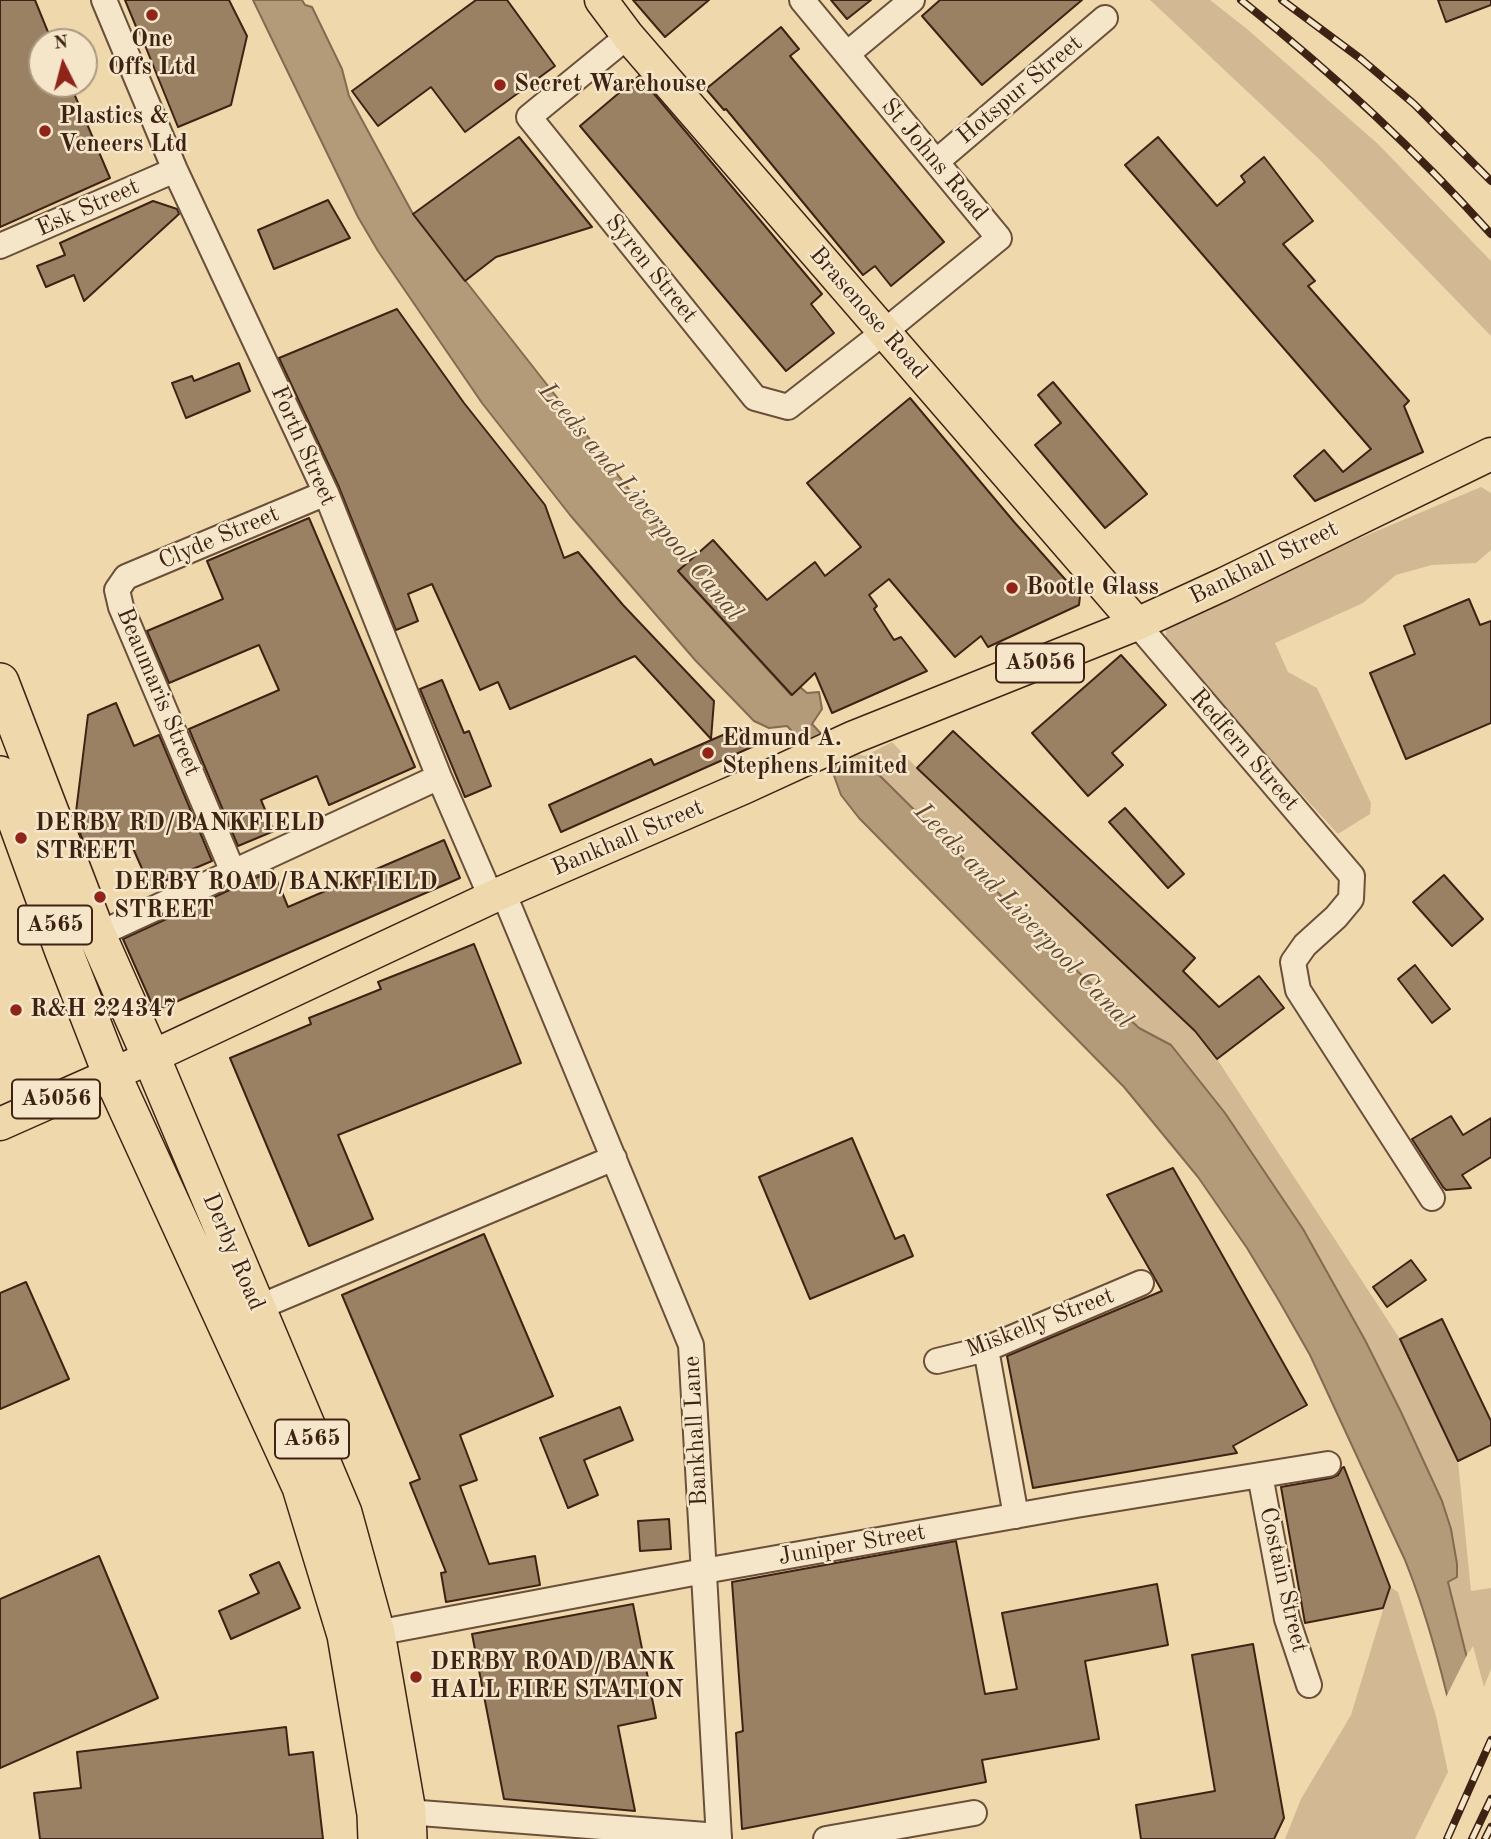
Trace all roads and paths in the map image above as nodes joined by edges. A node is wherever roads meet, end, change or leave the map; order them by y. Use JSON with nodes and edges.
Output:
{"nodes":[{"id":1,"x":104,"y":0,"type":"edge"},
{"id":2,"x":601,"y":0,"type":"edge"},
{"id":3,"x":802,"y":0,"type":"edge"},
{"id":4,"x":912,"y":0,"type":"edge"},
{"id":5,"x":1105,"y":18,"type":"dead end"},
{"id":6,"x":628,"y":36,"type":"junction"},
{"id":7,"x":846,"y":54,"type":"junction"},
{"id":8,"x":936,"y":162,"type":"junction"},
{"id":9,"x":175,"y":170,"type":"junction"},
{"id":10,"x":0,"y":246,"type":"edge"},
{"id":11,"x":884,"y":332,"type":"junction"},
{"id":12,"x":1491,"y":454,"type":"edge"},
{"id":13,"x":326,"y":493,"type":"junction"},
{"id":14,"x":117,"y":590,"type":"joint"},
{"id":15,"x":1137,"y":624,"type":"junction"},
{"id":16,"x":0,"y":682,"type":"edge"},
{"id":17,"x":0,"y":775,"type":"edge"},
{"id":18,"x":439,"y":777,"type":"junction"},
{"id":19,"x":65,"y":850,"type":"junction"},
{"id":20,"x":233,"y":872,"type":"junction"},
{"id":21,"x":497,"y":895,"type":"junction"},
{"id":22,"x":97,"y":935,"type":"junction"},
{"id":23,"x":151,"y":1057,"type":"junction"},
{"id":24,"x":112,"y":1075,"type":"junction"},
{"id":25,"x":0,"y":1124,"type":"edge"},
{"id":26,"x":614,"y":1158,"type":"junction"},
{"id":27,"x":1432,"y":1198,"type":"dead end"},
{"id":28,"x":207,"y":1282,"type":"junction"},
{"id":29,"x":1142,"y":1283,"type":"dead end"},
{"id":30,"x":257,"y":1308,"type":"junction"},
{"id":31,"x":986,"y":1349,"type":"junction"},
{"id":32,"x":937,"y":1361,"type":"dead end"},
{"id":33,"x":1328,"y":1464,"type":"dead end"},
{"id":34,"x":1260,"y":1475,"type":"junction"},
{"id":35,"x":1016,"y":1516,"type":"junction"},
{"id":36,"x":704,"y":1571,"type":"junction"},
{"id":37,"x":376,"y":1633,"type":"junction"},
{"id":38,"x":1309,"y":1685,"type":"dead end"},
{"id":39,"x":974,"y":1813,"type":"dead end"},
{"id":40,"x":407,"y":1826,"type":"edge"},
{"id":41,"x":719,"y":1838,"type":"edge"},
{"id":42,"x":377,"y":1839,"type":"edge"},
{"id":43,"x":826,"y":1839,"type":"edge"}],
"edges":[{"from":1,"to":9,"type":"street","name":"Forth Street"},
{"from":2,"to":6,"type":"main road","name":"Brasenose Road"},
{"from":3,"to":7,"type":"street","name":"St Johns Road"},
{"from":4,"to":7,"type":"street"},
{"from":5,"to":8,"type":"street","name":"Hotspur Street"},
{"from":6,"to":11,"type":"main road","name":"Brasenose Road"},
{"from":6,"to":11,"type":"street","name":"Syren Street"},
{"from":7,"to":8,"type":"street","name":"St Johns Road"},
{"from":8,"to":11,"type":"street","name":"St Johns Road"},
{"from":9,"to":10,"type":"street","name":"Esk Street"},
{"from":9,"to":13,"type":"street","name":"Forth Street"},
{"from":11,"to":15,"type":"main road","name":"Brasenose Road"},
{"from":12,"to":15,"type":"main road","name":"Bankhall Street","number":"A5056"},
{"from":13,"to":14,"type":"street","name":"Clyde Street"},
{"from":13,"to":18,"type":"street","name":"Forth Street"},
{"from":14,"to":20,"type":"street","name":"Beaumaris Street"},
{"from":15,"to":21,"type":"main road","name":"Bankhall Street","number":"A5056"},
{"from":15,"to":27,"type":"street","name":"Redfern Street"},
{"from":16,"to":19,"type":"highway","name":"Derby Road","number":"A565"},
{"from":17,"to":24,"type":"highway","name":"Derby Road","number":"A565"},
{"from":18,"to":20,"type":"street"},
{"from":18,"to":21,"type":"street","name":"Forth Street"},
{"from":19,"to":22,"type":"highway","name":"Derby Road","number":"A565"},
{"from":19,"to":24,"type":"highway"},
{"from":20,"to":22,"type":"street"},
{"from":21,"to":23,"type":"main road","name":"Bankhall Street","number":"A5056"},
{"from":21,"to":26,"type":"street","name":"Bankhall Lane"},
{"from":22,"to":23,"type":"highway","name":"Derby Road","number":"A565"},
{"from":23,"to":24,"type":"main road","number":"A5056"},
{"from":23,"to":28,"type":"highway"},
{"from":23,"to":30,"type":"highway","name":"Derby Road","number":"A565"},
{"from":24,"to":25,"type":"main road","number":"A5056"},
{"from":24,"to":28,"type":"highway","name":"Derby Road","number":"A565"},
{"from":26,"to":30,"type":"street"},
{"from":26,"to":36,"type":"street","name":"Bankhall Lane"},
{"from":28,"to":42,"type":"highway","name":"Derby Road","number":"A565"},
{"from":29,"to":31,"type":"street","name":"Miskelly Street"},
{"from":30,"to":37,"type":"highway","name":"Derby Road","number":"A565"},
{"from":31,"to":32,"type":"street","name":"Miskelly Street"},
{"from":31,"to":35,"type":"street"},
{"from":33,"to":34,"type":"street","name":"Juniper Street"},
{"from":34,"to":35,"type":"street","name":"Juniper Street"},
{"from":34,"to":38,"type":"street","name":"Costain Street"},
{"from":35,"to":36,"type":"street","name":"Juniper Street"},
{"from":36,"to":37,"type":"street","name":"Juniper Street"},
{"from":36,"to":41,"type":"street","name":"Bankhall Lane"},
{"from":37,"to":40,"type":"highway","name":"Derby Road","number":"A565"},
{"from":39,"to":43,"type":"street"},
{"from":40,"to":41,"type":"street"}]}
